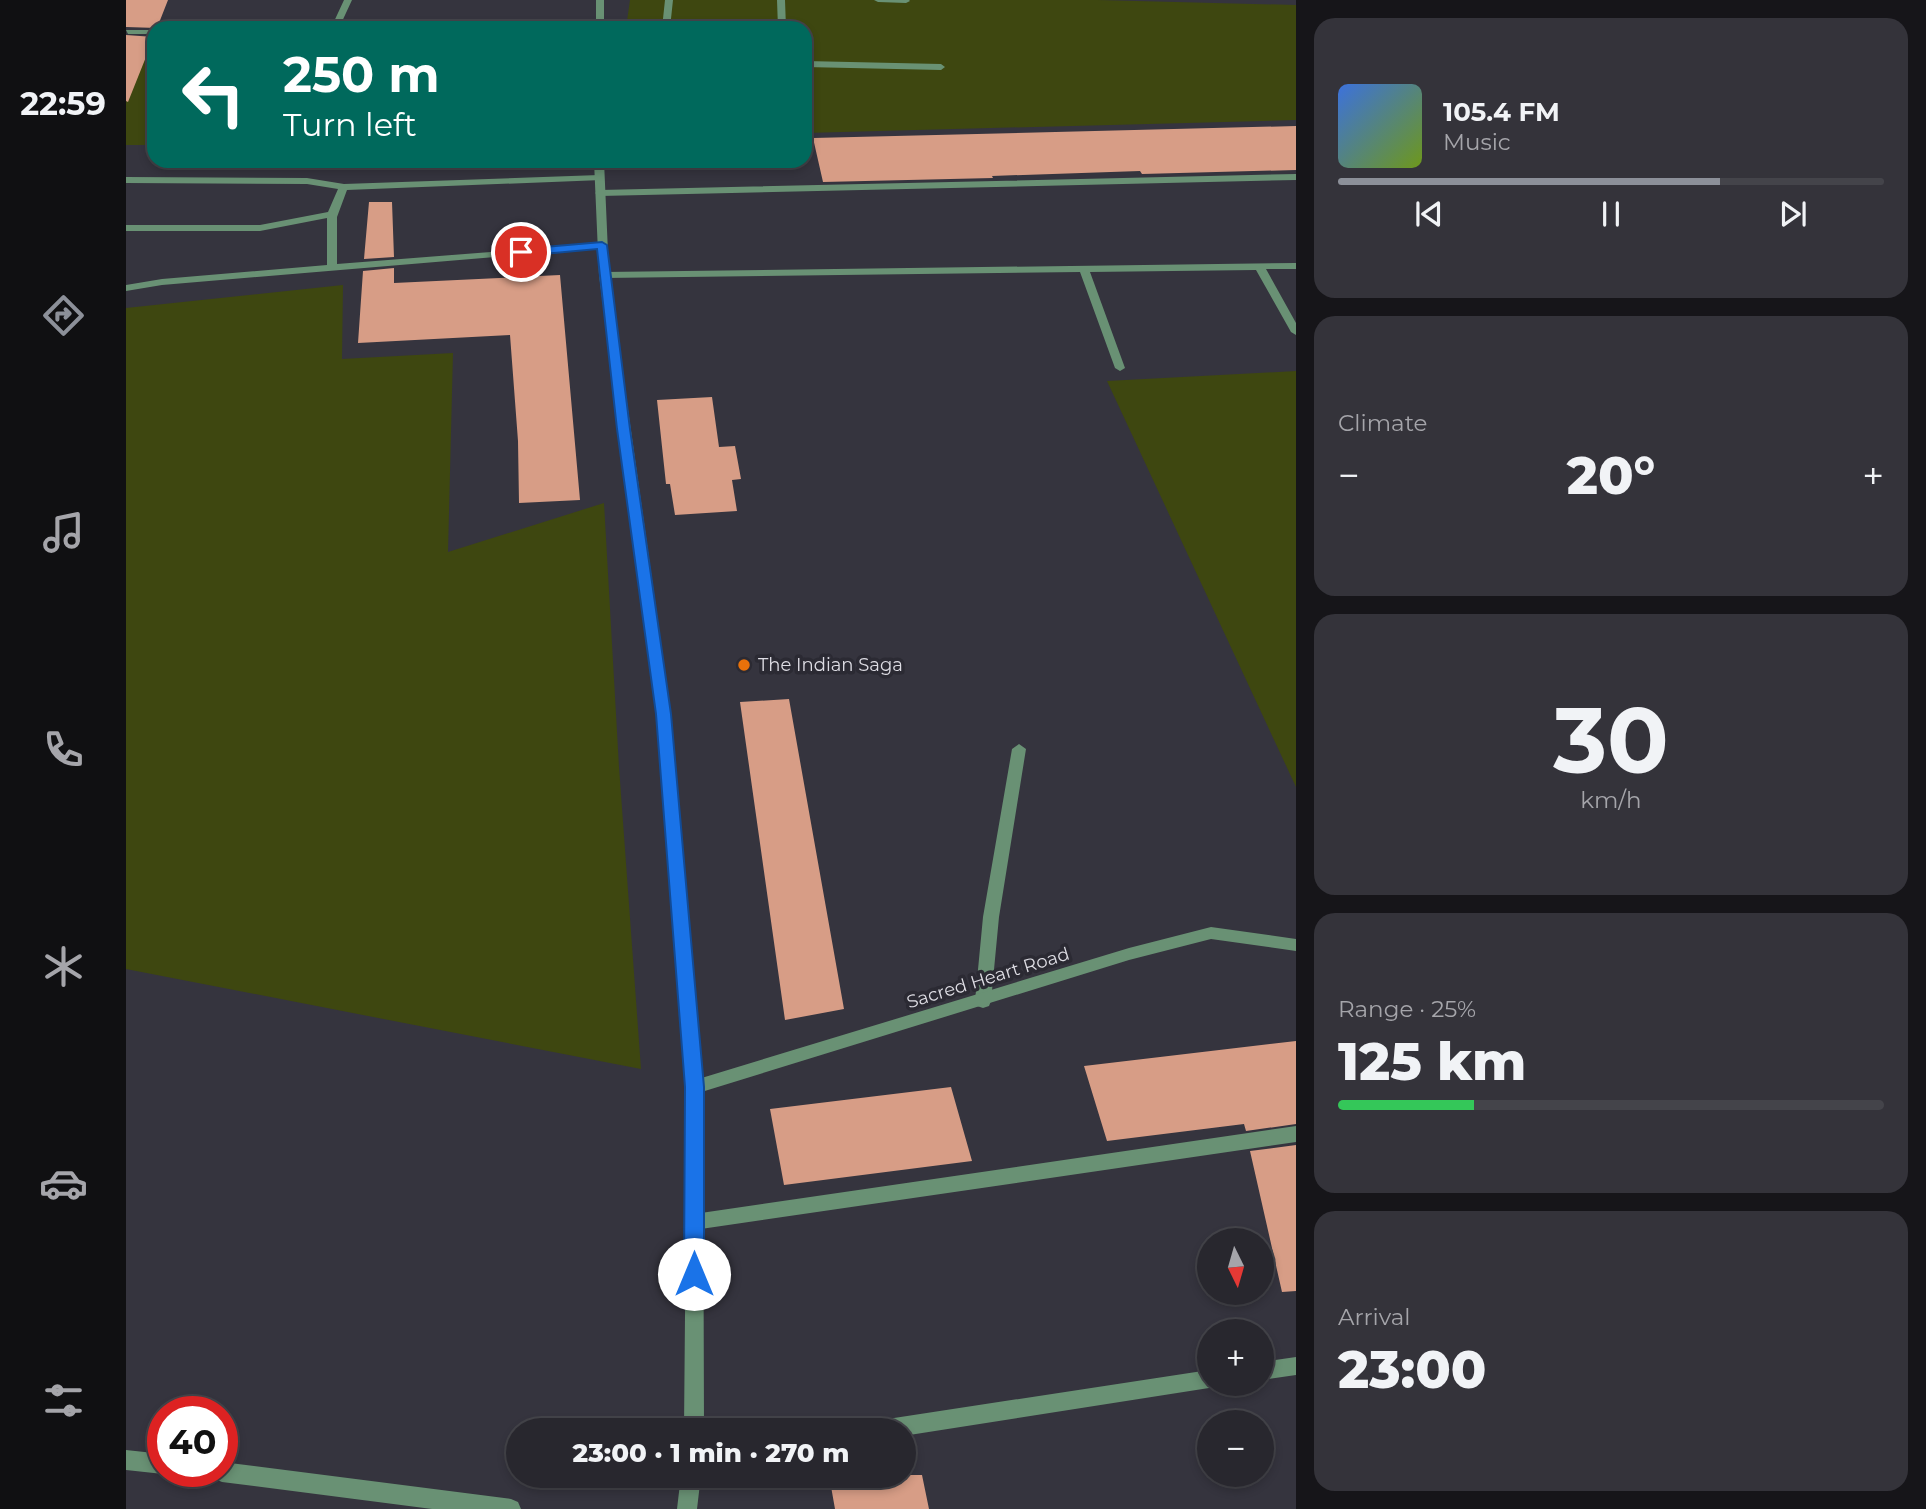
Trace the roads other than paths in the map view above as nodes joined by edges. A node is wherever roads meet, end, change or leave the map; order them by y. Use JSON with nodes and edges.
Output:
{"nodes":[{"id":1,"x":348,"y":0,"type":"edge"},
{"id":2,"x":600,"y":0,"type":"edge"},
{"id":3,"x":669,"y":0,"type":"edge"},
{"id":4,"x":781,"y":0,"type":"edge"},
{"id":5,"x":878,"y":0,"type":"edge"},
{"id":6,"x":906,"y":1,"type":"edge"},
{"id":7,"x":338,"y":21,"type":"edge"},
{"id":8,"x":600,"y":21,"type":"edge"},
{"id":9,"x":667,"y":21,"type":"edge"},
{"id":10,"x":782,"y":21,"type":"edge"},
{"id":11,"x":128,"y":32,"type":"dead end"},
{"id":12,"x":147,"y":32,"type":"edge"},
{"id":13,"x":812,"y":64,"type":"edge"},
{"id":14,"x":940,"y":67,"type":"dead end"},
{"id":15,"x":599,"y":168,"type":"edge"},
{"id":16,"x":1296,"y":177,"type":"edge"},
{"id":17,"x":126,"y":180,"type":"edge"},
{"id":18,"x":600,"y":186,"type":"junction"},
{"id":19,"x":344,"y":187,"type":"junction"},
{"id":20,"x":330,"y":215,"type":"junction"},
{"id":21,"x":126,"y":228,"type":"edge"},
{"id":22,"x":602,"y":245,"type":"junction"},
{"id":23,"x":1260,"y":267,"type":"junction"},
{"id":24,"x":1296,"y":267,"type":"edge"},
{"id":25,"x":332,"y":269,"type":"junction"},
{"id":26,"x":1084,"y":269,"type":"junction"},
{"id":27,"x":604,"y":275,"type":"junction"},
{"id":28,"x":126,"y":288,"type":"edge"},
{"id":29,"x":1296,"y":332,"type":"edge"},
{"id":30,"x":1120,"y":368,"type":"dead end"},
{"id":31,"x":1019,"y":749,"type":"dead end"},
{"id":32,"x":1296,"y":946,"type":"edge"},
{"id":33,"x":983,"y":1001,"type":"junction"},
{"id":34,"x":695,"y":1087,"type":"junction"},
{"id":35,"x":1296,"y":1134,"type":"edge"},
{"id":36,"x":694,"y":1222,"type":"junction"},
{"id":37,"x":1296,"y":1366,"type":"edge"},
{"id":38,"x":1274,"y":1369,"type":"edge"},
{"id":39,"x":1197,"y":1381,"type":"edge"},
{"id":40,"x":694,"y":1418,"type":"edge"},
{"id":41,"x":916,"y":1425,"type":"edge"},
{"id":42,"x":126,"y":1460,"type":"edge"},
{"id":43,"x":147,"y":1462,"type":"edge"},
{"id":44,"x":238,"y":1474,"type":"edge"},
{"id":45,"x":689,"y":1488,"type":"edge"},
{"id":46,"x":510,"y":1509,"type":"edge"},
{"id":47,"x":687,"y":1509,"type":"edge"}],
"edges":[{"from":1,"to":7,"type":"street"},
{"from":2,"to":8,"type":"street"},
{"from":3,"to":9,"type":"street"},
{"from":4,"to":10,"type":"street"},
{"from":5,"to":6,"type":"street"},
{"from":11,"to":12,"type":"street"},
{"from":13,"to":14,"type":"street"},
{"from":15,"to":18,"type":"street"},
{"from":16,"to":18,"type":"street"},
{"from":17,"to":19,"type":"street"},
{"from":18,"to":19,"type":"street"},
{"from":18,"to":22,"type":"street"},
{"from":19,"to":20,"type":"street"},
{"from":20,"to":21,"type":"street"},
{"from":20,"to":25,"type":"street"},
{"from":22,"to":25,"type":"street"},
{"from":22,"to":27,"type":"street"},
{"from":23,"to":24,"type":"street"},
{"from":23,"to":26,"type":"street"},
{"from":23,"to":29,"type":"street"},
{"from":25,"to":28,"type":"street"},
{"from":26,"to":27,"type":"street"},
{"from":26,"to":30,"type":"street"},
{"from":27,"to":34,"type":"street"},
{"from":31,"to":33,"type":"street"},
{"from":32,"to":33,"type":"street","name":"Sacred Heart Road"},
{"from":33,"to":34,"type":"street","name":"Sacred Heart Road"},
{"from":34,"to":36,"type":"street"},
{"from":35,"to":36,"type":"street"},
{"from":36,"to":40,"type":"street"},
{"from":37,"to":38,"type":"street"},
{"from":39,"to":41,"type":"street"},
{"from":42,"to":43,"type":"street"},
{"from":44,"to":46,"type":"street"},
{"from":45,"to":47,"type":"street"}]}
